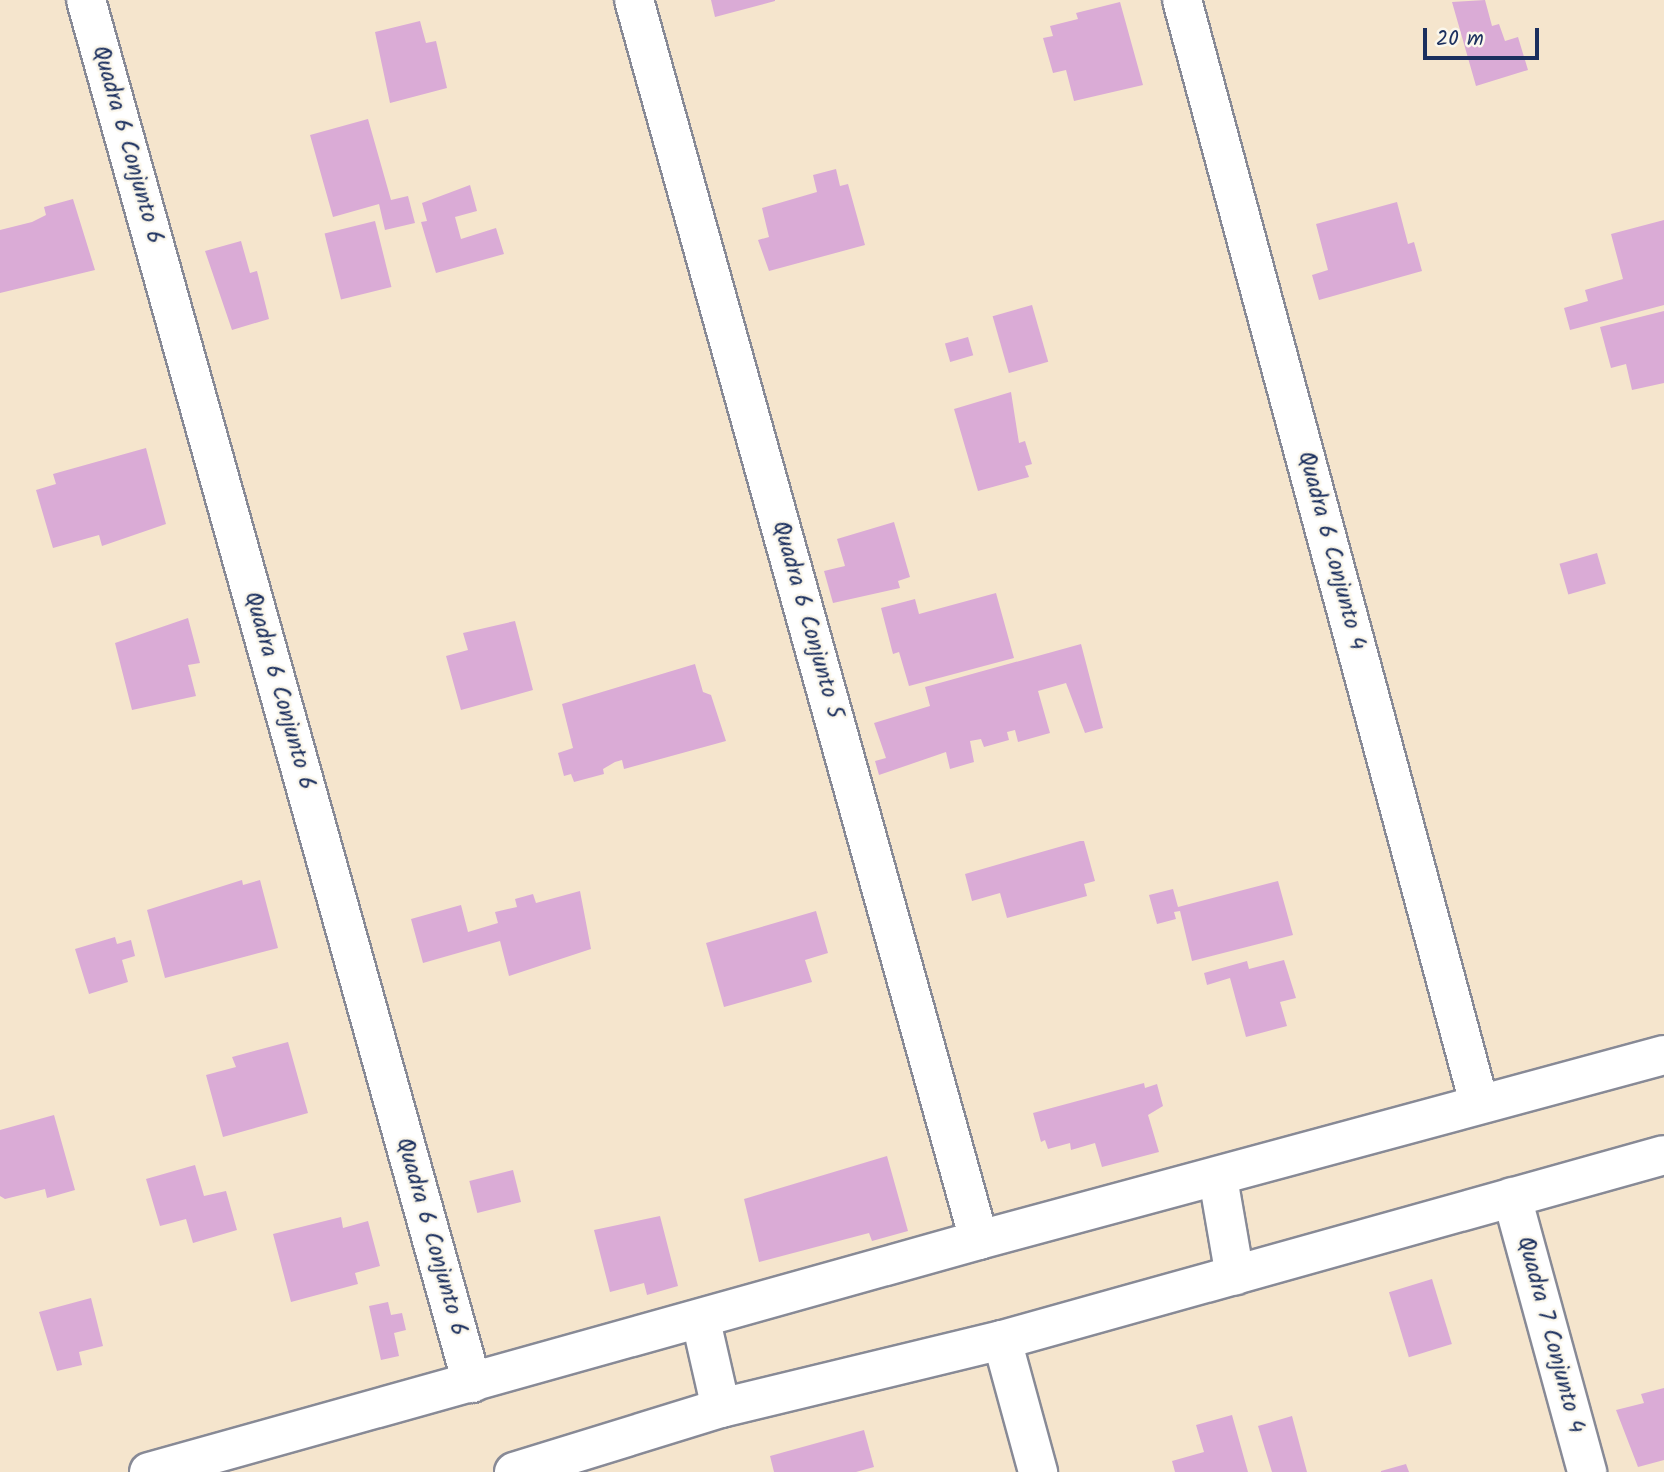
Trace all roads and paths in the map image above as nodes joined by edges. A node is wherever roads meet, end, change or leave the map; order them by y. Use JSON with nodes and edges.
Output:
{"nodes":[{"id":1,"x":86,"y":0,"type":"edge"},
{"id":2,"x":635,"y":0,"type":"edge"},
{"id":3,"x":1182,"y":0,"type":"edge"},
{"id":4,"x":1664,"y":1055,"type":"edge"},
{"id":5,"x":1479,"y":1103,"type":"junction"},
{"id":6,"x":1664,"y":1155,"type":"edge"},
{"id":7,"x":1218,"y":1178,"type":"junction"},
{"id":8,"x":1512,"y":1198,"type":"junction"},
{"id":9,"x":979,"y":1240,"type":"junction"},
{"id":10,"x":1235,"y":1276,"type":"junction"},
{"id":11,"x":701,"y":1321,"type":"junction"},
{"id":12,"x":1002,"y":1340,"type":"junction"},
{"id":13,"x":472,"y":1382,"type":"junction"},
{"id":14,"x":720,"y":1408,"type":"junction"},
{"id":15,"x":220,"y":1462,"type":"edge"},
{"id":16,"x":149,"y":1472,"type":"edge"},
{"id":17,"x":514,"y":1472,"type":"edge"},
{"id":18,"x":1038,"y":1472,"type":"edge"},
{"id":19,"x":1587,"y":1472,"type":"edge"}],
"edges":[{"from":1,"to":13,"type":"street","name":"Quadra 6 Conjunto 6"},
{"from":2,"to":9,"type":"street","name":"Quadra 6 Conjunto 5"},
{"from":3,"to":5,"type":"street","name":"Quadra 6 Conjunto 4"},
{"from":4,"to":5,"type":"street"},
{"from":5,"to":7,"type":"street"},
{"from":6,"to":8,"type":"street"},
{"from":7,"to":9,"type":"street"},
{"from":7,"to":10,"type":"street"},
{"from":8,"to":10,"type":"street"},
{"from":8,"to":19,"type":"street","name":"Quadra 7 Conjunto 4"},
{"from":9,"to":11,"type":"street"},
{"from":10,"to":12,"type":"street"},
{"from":11,"to":13,"type":"street"},
{"from":11,"to":14,"type":"street"},
{"from":12,"to":14,"type":"street"},
{"from":12,"to":18,"type":"street"},
{"from":13,"to":15,"type":"street"},
{"from":14,"to":17,"type":"street"},
{"from":15,"to":16,"type":"street"}]}
